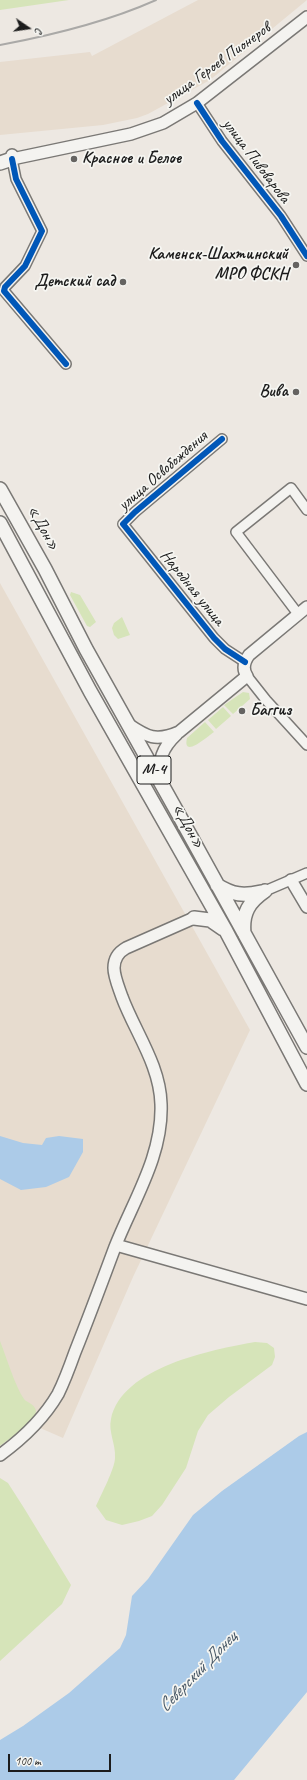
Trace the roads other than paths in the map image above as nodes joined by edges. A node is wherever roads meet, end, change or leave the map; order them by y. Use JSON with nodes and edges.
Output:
{"nodes":[{"id":1,"x":307,"y":17,"type":"edge"},
{"id":2,"x":197,"y":104,"type":"junction"},
{"id":3,"x":5,"y":159,"type":"edge"},
{"id":4,"x":307,"y":256,"type":"edge"},
{"id":5,"x":66,"y":364,"type":"dead end"},
{"id":6,"x":222,"y":439,"type":"dead end"},
{"id":7,"x":0,"y":489,"type":"edge"},
{"id":8,"x":307,"y":510,"type":"edge"},
{"id":9,"x":0,"y":524,"type":"edge"},
{"id":10,"x":123,"y":524,"type":"joint"},
{"id":11,"x":307,"y":607,"type":"edge"},
{"id":12,"x":298,"y":614,"type":"junction"},
{"id":13,"x":245,"y":669,"type":"junction"},
{"id":14,"x":127,"y":723,"type":"junction"},
{"id":15,"x":179,"y":732,"type":"junction"},
{"id":16,"x":307,"y":745,"type":"edge"},
{"id":17,"x":160,"y":782,"type":"junction"},
{"id":18,"x":307,"y":872,"type":"edge"},
{"id":19,"x":290,"y":880,"type":"junction"},
{"id":20,"x":217,"y":885,"type":"junction"},
{"id":21,"x":203,"y":891,"type":"junction"},
{"id":22,"x":265,"y":891,"type":"junction"},
{"id":23,"x":307,"y":908,"type":"edge"},
{"id":24,"x":194,"y":918,"type":"junction"},
{"id":25,"x":226,"y":931,"type":"junction"},
{"id":26,"x":245,"y":936,"type":"junction"},
{"id":27,"x":307,"y":1047,"type":"edge"},
{"id":28,"x":307,"y":1084,"type":"edge"},
{"id":29,"x":116,"y":1245,"type":"junction"},
{"id":30,"x":307,"y":1299,"type":"edge"},
{"id":31,"x":0,"y":1455,"type":"edge"}],
"edges":[{"from":1,"to":2,"type":"main road","name":"улица Героев Пионеров"},
{"from":2,"to":3,"type":"main road","name":"улица Героев Пионеров"},
{"from":2,"to":4,"type":"street","name":"улица Пивоварова"},
{"from":3,"to":5,"type":"street"},
{"from":6,"to":10,"type":"street","name":"улица Освобождения"},
{"from":7,"to":14,"type":"highway","name":"«Дон»","number":"М-4"},
{"from":8,"to":12,"type":"street"},
{"from":9,"to":21,"type":"highway","name":"«Дон»","number":"М-4"},
{"from":10,"to":13,"type":"street","name":"Народная улица"},
{"from":11,"to":12,"type":"main road"},
{"from":12,"to":13,"type":"main road"},
{"from":13,"to":15,"type":"main road"},
{"from":13,"to":16,"type":"street","name":"Народная улица"},
{"from":14,"to":15,"type":"main road"},
{"from":14,"to":17,"type":"highway","name":"«Дон»","number":"М-4"},
{"from":15,"to":17,"type":"main road"},
{"from":17,"to":20,"type":"highway","name":"«Дон»","number":"М-4"},
{"from":18,"to":19,"type":"street"},
{"from":19,"to":22,"type":"street"},
{"from":19,"to":23,"type":"main road"},
{"from":20,"to":22,"type":"highway"},
{"from":20,"to":26,"type":"highway","name":"«Дон»","number":"М-4"},
{"from":21,"to":24,"type":"highway"},
{"from":21,"to":25,"type":"highway","name":"«Дон»","number":"М-4"},
{"from":22,"to":26,"type":"highway"},
{"from":24,"to":25,"type":"highway"},
{"from":24,"to":29,"type":"main road"},
{"from":25,"to":28,"type":"highway","name":"«Дон»","number":"М-4"},
{"from":26,"to":27,"type":"highway","name":"«Дон»","number":"М-4"},
{"from":29,"to":30,"type":"main road"},
{"from":29,"to":31,"type":"main road"}]}
